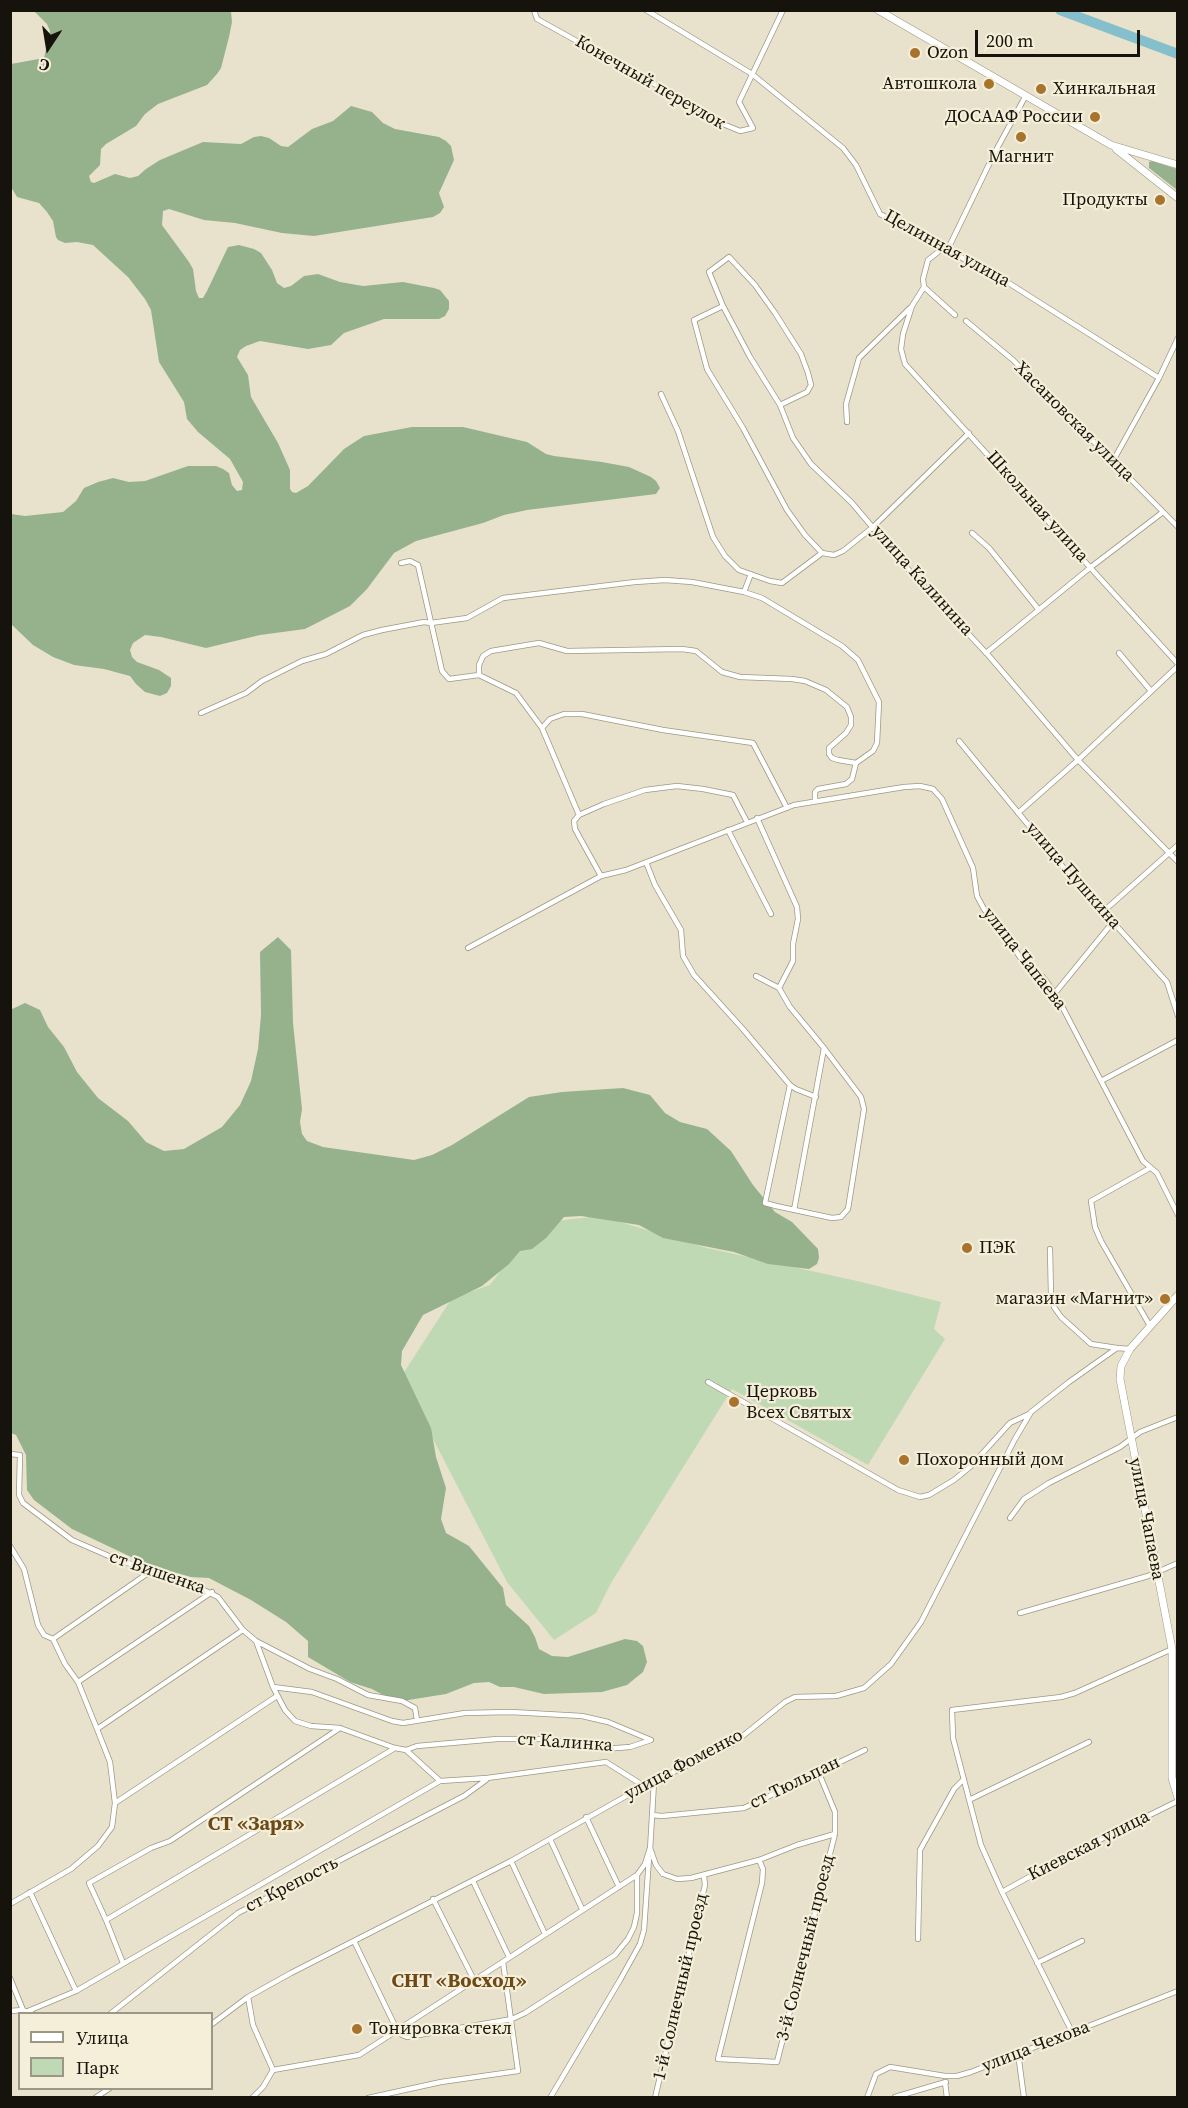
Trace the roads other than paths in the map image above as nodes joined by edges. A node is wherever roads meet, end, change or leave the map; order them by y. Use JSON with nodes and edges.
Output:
{"nodes":[{"id":1,"x":534,"y":10,"type":"edge"},
{"id":2,"x":646,"y":10,"type":"edge"},
{"id":3,"x":783,"y":10,"type":"edge"},
{"id":4,"x":878,"y":10,"type":"edge"},
{"id":5,"x":752,"y":74,"type":"junction"},
{"id":6,"x":1025,"y":97,"type":"junction"},
{"id":7,"x":1111,"y":146,"type":"junction"},
{"id":8,"x":1178,"y":165,"type":"edge"},
{"id":9,"x":1178,"y":198,"type":"edge"},
{"id":10,"x":944,"y":250,"type":"junction"},
{"id":11,"x":924,"y":287,"type":"junction"},
{"id":12,"x":723,"y":306,"type":"junction"},
{"id":13,"x":912,"y":306,"type":"junction"},
{"id":14,"x":955,"y":315,"type":"dead end"},
{"id":15,"x":966,"y":321,"type":"dead end"},
{"id":16,"x":1178,"y":338,"type":"edge"},
{"id":17,"x":1159,"y":378,"type":"junction"},
{"id":18,"x":661,"y":394,"type":"dead end"},
{"id":19,"x":780,"y":405,"type":"junction"},
{"id":20,"x":847,"y":422,"type":"dead end"},
{"id":21,"x":969,"y":433,"type":"junction"},
{"id":22,"x":1113,"y":460,"type":"junction"},
{"id":23,"x":1163,"y":512,"type":"junction"},
{"id":24,"x":873,"y":527,"type":"junction"},
{"id":25,"x":1178,"y":527,"type":"edge"},
{"id":26,"x":972,"y":532,"type":"dead end"},
{"id":27,"x":822,"y":553,"type":"junction"},
{"id":28,"x":400,"y":563,"type":"dead end"},
{"id":29,"x":1091,"y":567,"type":"junction"},
{"id":30,"x":751,"y":574,"type":"junction"},
{"id":31,"x":744,"y":592,"type":"junction"},
{"id":32,"x":1039,"y":610,"type":"junction"},
{"id":33,"x":431,"y":623,"type":"junction"},
{"id":34,"x":986,"y":653,"type":"junction"},
{"id":35,"x":1119,"y":653,"type":"dead end"},
{"id":36,"x":1178,"y":665,"type":"edge"},
{"id":37,"x":479,"y":675,"type":"junction"},
{"id":38,"x":1151,"y":691,"type":"junction"},
{"id":39,"x":201,"y":713,"type":"dead end"},
{"id":40,"x":542,"y":728,"type":"junction"},
{"id":41,"x":959,"y":741,"type":"dead end"},
{"id":42,"x":1078,"y":760,"type":"junction"},
{"id":43,"x":856,"y":763,"type":"junction"},
{"id":44,"x":815,"y":801,"type":"junction"},
{"id":45,"x":787,"y":808,"type":"junction"},
{"id":46,"x":1018,"y":813,"type":"junction"},
{"id":47,"x":579,"y":815,"type":"junction"},
{"id":48,"x":757,"y":818,"type":"junction"},
{"id":49,"x":747,"y":822,"type":"junction"},
{"id":50,"x":728,"y":830,"type":"junction"},
{"id":51,"x":1178,"y":845,"type":"edge"},
{"id":52,"x":1168,"y":854,"type":"junction"},
{"id":53,"x":646,"y":862,"type":"junction"},
{"id":54,"x":1178,"y":862,"type":"edge"},
{"id":55,"x":601,"y":876,"type":"junction"},
{"id":56,"x":1105,"y":910,"type":"junction"},
{"id":57,"x":771,"y":915,"type":"dead end"},
{"id":58,"x":1113,"y":922,"type":"junction"},
{"id":59,"x":468,"y":948,"type":"dead end"},
{"id":60,"x":756,"y":976,"type":"dead end"},
{"id":61,"x":779,"y":988,"type":"junction"},
{"id":62,"x":1055,"y":993,"type":"junction"},
{"id":63,"x":1177,"y":1012,"type":"edge"},
{"id":64,"x":1178,"y":1041,"type":"edge"},
{"id":65,"x":825,"y":1048,"type":"junction"},
{"id":66,"x":1101,"y":1081,"type":"junction"},
{"id":67,"x":790,"y":1085,"type":"junction"},
{"id":68,"x":816,"y":1097,"type":"junction"},
{"id":69,"x":1150,"y":1168,"type":"junction"},
{"id":70,"x":794,"y":1210,"type":"junction"},
{"id":71,"x":1178,"y":1215,"type":"edge"},
{"id":72,"x":1050,"y":1250,"type":"dead end"},
{"id":73,"x":1178,"y":1295,"type":"edge"},
{"id":74,"x":1150,"y":1326,"type":"junction"},
{"id":75,"x":1118,"y":1348,"type":"junction"},
{"id":76,"x":1130,"y":1349,"type":"junction"},
{"id":77,"x":708,"y":1382,"type":"dead end"},
{"id":78,"x":1031,"y":1412,"type":"junction"},
{"id":79,"x":1178,"y":1417,"type":"edge"},
{"id":80,"x":1130,"y":1440,"type":"junction"},
{"id":81,"x":10,"y":1454,"type":"edge"},
{"id":82,"x":1010,"y":1518,"type":"dead end"},
{"id":83,"x":10,"y":1546,"type":"edge"},
{"id":84,"x":1178,"y":1563,"type":"edge"},
{"id":85,"x":152,"y":1571,"type":"junction"},
{"id":86,"x":1157,"y":1572,"type":"junction"},
{"id":87,"x":212,"y":1592,"type":"junction"},
{"id":88,"x":1020,"y":1612,"type":"dead end"},
{"id":89,"x":243,"y":1630,"type":"junction"},
{"id":90,"x":53,"y":1640,"type":"junction"},
{"id":91,"x":256,"y":1641,"type":"junction"},
{"id":92,"x":1172,"y":1649,"type":"junction"},
{"id":93,"x":78,"y":1682,"type":"junction"},
{"id":94,"x":273,"y":1687,"type":"junction"},
{"id":95,"x":277,"y":1696,"type":"junction"},
{"id":96,"x":417,"y":1720,"type":"junction"},
{"id":97,"x":340,"y":1728,"type":"junction"},
{"id":98,"x":97,"y":1729,"type":"junction"},
{"id":99,"x":1089,"y":1742,"type":"dead end"},
{"id":100,"x":395,"y":1748,"type":"junction"},
{"id":101,"x":406,"y":1750,"type":"junction"},
{"id":102,"x":865,"y":1750,"type":"dead end"},
{"id":103,"x":818,"y":1771,"type":"junction"},
{"id":104,"x":487,"y":1778,"type":"junction"},
{"id":105,"x":964,"y":1779,"type":"junction"},
{"id":106,"x":440,"y":1781,"type":"junction"},
{"id":107,"x":654,"y":1782,"type":"junction"},
{"id":108,"x":644,"y":1786,"type":"junction"},
{"id":109,"x":1178,"y":1799,"type":"edge"},
{"id":110,"x":969,"y":1800,"type":"junction"},
{"id":111,"x":115,"y":1803,"type":"junction"},
{"id":112,"x":652,"y":1815,"type":"junction"},
{"id":113,"x":586,"y":1817,"type":"junction"},
{"id":114,"x":835,"y":1834,"type":"junction"},
{"id":115,"x":550,"y":1839,"type":"junction"},
{"id":116,"x":650,"y":1848,"type":"junction"},
{"id":117,"x":759,"y":1860,"type":"junction"},
{"id":118,"x":511,"y":1861,"type":"junction"},
{"id":119,"x":637,"y":1875,"type":"junction"},
{"id":120,"x":704,"y":1876,"type":"junction"},
{"id":121,"x":473,"y":1881,"type":"junction"},
{"id":122,"x":619,"y":1887,"type":"junction"},
{"id":123,"x":1002,"y":1892,"type":"junction"},
{"id":124,"x":30,"y":1893,"type":"junction"},
{"id":125,"x":433,"y":1899,"type":"junction"},
{"id":126,"x":10,"y":1904,"type":"edge"},
{"id":127,"x":582,"y":1910,"type":"junction"},
{"id":128,"x":106,"y":1920,"type":"junction"},
{"id":129,"x":546,"y":1934,"type":"junction"},
{"id":130,"x":918,"y":1939,"type":"dead end"},
{"id":131,"x":354,"y":1941,"type":"junction"},
{"id":132,"x":1082,"y":1941,"type":"dead end"},
{"id":133,"x":509,"y":1958,"type":"junction"},
{"id":134,"x":503,"y":1962,"type":"junction"},
{"id":135,"x":123,"y":1963,"type":"junction"},
{"id":136,"x":1037,"y":1963,"type":"junction"},
{"id":137,"x":10,"y":1978,"type":"edge"},
{"id":138,"x":474,"y":1980,"type":"junction"},
{"id":139,"x":76,"y":1991,"type":"junction"},
{"id":140,"x":1178,"y":1991,"type":"edge"},
{"id":141,"x":248,"y":1997,"type":"junction"},
{"id":142,"x":10,"y":2011,"type":"edge"},
{"id":143,"x":28,"y":2011,"type":"edge"},
{"id":144,"x":111,"y":2012,"type":"edge"},
{"id":145,"x":512,"y":2019,"type":"junction"},
{"id":146,"x":213,"y":2023,"type":"edge"},
{"id":147,"x":397,"y":2030,"type":"junction"},
{"id":148,"x":1072,"y":2032,"type":"junction"},
{"id":149,"x":1018,"y":2053,"type":"junction"},
{"id":150,"x":273,"y":2070,"type":"junction"},
{"id":151,"x":945,"y":2079,"type":"junction"},
{"id":152,"x":252,"y":2097,"type":"edge"},
{"id":153,"x":368,"y":2097,"type":"edge"},
{"id":154,"x":550,"y":2097,"type":"edge"},
{"id":155,"x":655,"y":2097,"type":"edge"},
{"id":156,"x":867,"y":2097,"type":"edge"},
{"id":157,"x":895,"y":2097,"type":"edge"},
{"id":158,"x":947,"y":2097,"type":"edge"},
{"id":159,"x":1024,"y":2097,"type":"edge"}],
"edges":[{"from":1,"to":5,"type":"street","name":"Конечный переулок"},
{"from":2,"to":5,"type":"street","name":"Целинная улица"},
{"from":3,"to":5,"type":"street","name":"Конечный переулок"},
{"from":4,"to":6,"type":"main road"},
{"from":5,"to":10,"type":"street","name":"Целинная улица"},
{"from":6,"to":7,"type":"main road"},
{"from":6,"to":10,"type":"street"},
{"from":7,"to":8,"type":"main road"},
{"from":7,"to":9,"type":"main road"},
{"from":10,"to":11,"type":"street"},
{"from":10,"to":17,"type":"street","name":"Целинная улица"},
{"from":11,"to":13,"type":"street"},
{"from":11,"to":14,"type":"street"},
{"from":12,"to":19,"type":"street","name":"улица Калинина"},
{"from":12,"to":19,"type":"street","name":"улица Калинина"},
{"from":12,"to":27,"type":"street"},
{"from":13,"to":20,"type":"street"},
{"from":13,"to":21,"type":"street","name":"Школьная улица"},
{"from":15,"to":22,"type":"street","name":"Хасановская улица"},
{"from":16,"to":17,"type":"street"},
{"from":17,"to":22,"type":"street"},
{"from":18,"to":30,"type":"street"},
{"from":19,"to":24,"type":"street","name":"улица Калинина"},
{"from":21,"to":24,"type":"street"},
{"from":21,"to":29,"type":"street","name":"Школьная улица"},
{"from":22,"to":23,"type":"street","name":"Хасановская улица"},
{"from":23,"to":25,"type":"street","name":"Хасановская улица"},
{"from":23,"to":29,"type":"street"},
{"from":24,"to":27,"type":"street"},
{"from":24,"to":34,"type":"street","name":"улица Калинина"},
{"from":26,"to":32,"type":"street"},
{"from":27,"to":30,"type":"street"},
{"from":28,"to":33,"type":"street"},
{"from":29,"to":32,"type":"street"},
{"from":29,"to":36,"type":"street","name":"Школьная улица"},
{"from":30,"to":31,"type":"street"},
{"from":31,"to":33,"type":"street"},
{"from":31,"to":43,"type":"street"},
{"from":32,"to":34,"type":"street"},
{"from":33,"to":37,"type":"street"},
{"from":33,"to":39,"type":"street"},
{"from":34,"to":42,"type":"street","name":"улица Калинина"},
{"from":35,"to":38,"type":"street"},
{"from":36,"to":38,"type":"street"},
{"from":37,"to":40,"type":"street"},
{"from":37,"to":43,"type":"street"},
{"from":38,"to":42,"type":"street"},
{"from":40,"to":45,"type":"street"},
{"from":40,"to":47,"type":"street"},
{"from":41,"to":46,"type":"street","name":"улица Пушкина"},
{"from":42,"to":46,"type":"street"},
{"from":42,"to":52,"type":"street","name":"улица Калинина"},
{"from":43,"to":44,"type":"street"},
{"from":44,"to":45,"type":"street","name":"улица Чапаева"},
{"from":44,"to":62,"type":"street","name":"улица Чапаева"},
{"from":45,"to":48,"type":"street","name":"улица Чапаева"},
{"from":46,"to":56,"type":"street","name":"улица Пушкина"},
{"from":47,"to":49,"type":"street"},
{"from":47,"to":55,"type":"street"},
{"from":48,"to":49,"type":"street","name":"улица Чапаева"},
{"from":48,"to":61,"type":"street"},
{"from":49,"to":50,"type":"street","name":"улица Чапаева"},
{"from":50,"to":53,"type":"street","name":"улица Чапаева"},
{"from":50,"to":57,"type":"street"},
{"from":51,"to":52,"type":"street"},
{"from":52,"to":54,"type":"street","name":"улица Калинина"},
{"from":52,"to":56,"type":"street"},
{"from":53,"to":55,"type":"street","name":"улица Чапаева"},
{"from":53,"to":67,"type":"street"},
{"from":55,"to":59,"type":"street","name":"улица Чапаева"},
{"from":56,"to":58,"type":"street","name":"улица Пушкина"},
{"from":58,"to":62,"type":"street"},
{"from":58,"to":63,"type":"street","name":"улица Пушкина"},
{"from":60,"to":61,"type":"street"},
{"from":61,"to":65,"type":"street"},
{"from":62,"to":66,"type":"street","name":"улица Чапаева"},
{"from":64,"to":66,"type":"street"},
{"from":65,"to":68,"type":"street"},
{"from":65,"to":70,"type":"street"},
{"from":66,"to":69,"type":"street","name":"улица Чапаева"},
{"from":67,"to":68,"type":"street"},
{"from":67,"to":70,"type":"street"},
{"from":68,"to":70,"type":"street"},
{"from":69,"to":71,"type":"street","name":"улица Чапаева"},
{"from":69,"to":74,"type":"street"},
{"from":72,"to":75,"type":"street"},
{"from":73,"to":74,"type":"main road"},
{"from":74,"to":76,"type":"main road"},
{"from":75,"to":76,"type":"street"},
{"from":75,"to":78,"type":"street","name":"улица Фоменко"},
{"from":76,"to":80,"type":"main road","name":"улица Чапаева"},
{"from":77,"to":78,"type":"street"},
{"from":78,"to":107,"type":"street","name":"улица Фоменко"},
{"from":79,"to":80,"type":"street"},
{"from":80,"to":82,"type":"street"},
{"from":80,"to":86,"type":"main road","name":"улица Чапаева"},
{"from":81,"to":85,"type":"street","name":"ст Вишенка"},
{"from":83,"to":90,"type":"street"},
{"from":84,"to":86,"type":"street"},
{"from":85,"to":87,"type":"street","name":"ст Вишенка"},
{"from":85,"to":90,"type":"street"},
{"from":86,"to":88,"type":"street"},
{"from":86,"to":92,"type":"main road","name":"улица Чапаева"},
{"from":87,"to":89,"type":"street","name":"ст Вишенка"},
{"from":87,"to":93,"type":"street"},
{"from":89,"to":91,"type":"street","name":"ст Вишенка"},
{"from":89,"to":98,"type":"street"},
{"from":90,"to":93,"type":"street"},
{"from":91,"to":94,"type":"street","name":"ст Вишенка"},
{"from":91,"to":96,"type":"street"},
{"from":92,"to":105,"type":"street"},
{"from":92,"to":109,"type":"main road","name":"улица Чапаева"},
{"from":93,"to":98,"type":"street"},
{"from":94,"to":95,"type":"street","name":"ст Вишенка"},
{"from":94,"to":96,"type":"street"},
{"from":95,"to":97,"type":"street","name":"ст Вишенка"},
{"from":95,"to":111,"type":"street"},
{"from":96,"to":101,"type":"street","name":"ст Калинка"},
{"from":97,"to":100,"type":"street","name":"ст Вишенка"},
{"from":97,"to":128,"type":"street"},
{"from":98,"to":111,"type":"street"},
{"from":99,"to":110,"type":"street"},
{"from":100,"to":101,"type":"street","name":"ст Вишенка"},
{"from":100,"to":128,"type":"street"},
{"from":101,"to":106,"type":"street"},
{"from":102,"to":103,"type":"street","name":"ст Тюльпан"},
{"from":103,"to":112,"type":"street","name":"ст Тюльпан"},
{"from":103,"to":114,"type":"street"},
{"from":104,"to":106,"type":"street"},
{"from":104,"to":108,"type":"street"},
{"from":104,"to":144,"type":"street","name":"ст Крепость"},
{"from":105,"to":110,"type":"street"},
{"from":105,"to":130,"type":"street"},
{"from":106,"to":135,"type":"street"},
{"from":107,"to":108,"type":"street","name":"улица Фоменко"},
{"from":107,"to":112,"type":"street"},
{"from":108,"to":113,"type":"street","name":"улица Фоменко"},
{"from":109,"to":123,"type":"street","name":"Киевская улица"},
{"from":110,"to":123,"type":"street"},
{"from":111,"to":124,"type":"street"},
{"from":112,"to":116,"type":"street"},
{"from":113,"to":115,"type":"street","name":"улица Фоменко"},
{"from":113,"to":122,"type":"street"},
{"from":114,"to":117,"type":"street"},
{"from":114,"to":117,"type":"street","name":"3-й Солнечный проезд"},
{"from":115,"to":118,"type":"street","name":"улица Фоменко"},
{"from":115,"to":127,"type":"street"},
{"from":116,"to":119,"type":"street"},
{"from":116,"to":120,"type":"street"},
{"from":116,"to":154,"type":"street"},
{"from":117,"to":120,"type":"street"},
{"from":118,"to":121,"type":"street","name":"улица Фоменко"},
{"from":118,"to":129,"type":"street"},
{"from":119,"to":122,"type":"street"},
{"from":119,"to":145,"type":"street"},
{"from":120,"to":155,"type":"street","name":"1-й Солнечный проезд"},
{"from":121,"to":125,"type":"street","name":"улица Фоменко"},
{"from":121,"to":133,"type":"street"},
{"from":122,"to":127,"type":"street"},
{"from":123,"to":136,"type":"street"},
{"from":124,"to":126,"type":"street"},
{"from":124,"to":139,"type":"street"},
{"from":125,"to":131,"type":"street","name":"улица Фоменко"},
{"from":125,"to":138,"type":"street"},
{"from":127,"to":129,"type":"street"},
{"from":128,"to":135,"type":"street"},
{"from":129,"to":133,"type":"street"},
{"from":131,"to":141,"type":"street","name":"улица Фоменко"},
{"from":131,"to":147,"type":"street"},
{"from":132,"to":136,"type":"street"},
{"from":133,"to":134,"type":"street"},
{"from":134,"to":138,"type":"street"},
{"from":134,"to":145,"type":"street"},
{"from":135,"to":139,"type":"street"},
{"from":136,"to":148,"type":"street"},
{"from":137,"to":143,"type":"street"},
{"from":138,"to":147,"type":"street"},
{"from":139,"to":143,"type":"street"},
{"from":140,"to":148,"type":"street","name":"улица Чехова"},
{"from":141,"to":146,"type":"street","name":"улица Фоменко"},
{"from":141,"to":150,"type":"street"},
{"from":142,"to":143,"type":"street"},
{"from":145,"to":147,"type":"street"},
{"from":145,"to":153,"type":"street"},
{"from":147,"to":150,"type":"street"},
{"from":148,"to":149,"type":"street","name":"улица Чехова"},
{"from":149,"to":151,"type":"street","name":"улица Чехова"},
{"from":149,"to":159,"type":"street"},
{"from":150,"to":152,"type":"street"},
{"from":151,"to":156,"type":"street","name":"улица Чехова"},
{"from":151,"to":157,"type":"street","name":"улица Чехова"},
{"from":151,"to":158,"type":"street"}]}
